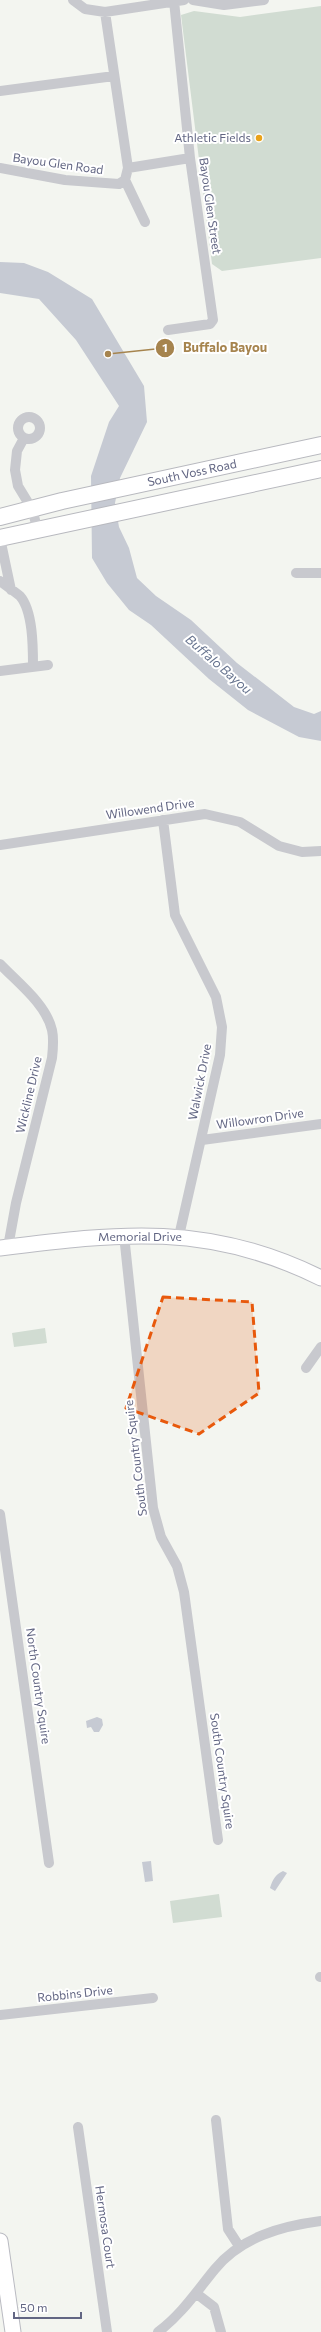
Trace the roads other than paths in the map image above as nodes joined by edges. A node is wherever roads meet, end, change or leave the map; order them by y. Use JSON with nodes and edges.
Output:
{"nodes":[{"id":1,"x":73,"y":0,"type":"edge"},
{"id":2,"x":192,"y":0,"type":"edge"},
{"id":3,"x":264,"y":0,"type":"edge"},
{"id":4,"x":179,"y":1,"type":"edge"},
{"id":5,"x":105,"y":12,"type":"junction"},
{"id":6,"x":114,"y":76,"type":"junction"},
{"id":7,"x":0,"y":91,"type":"edge"},
{"id":8,"x":190,"y":158,"type":"junction"},
{"id":9,"x":0,"y":168,"type":"edge"},
{"id":10,"x":128,"y":168,"type":"junction"},
{"id":11,"x":125,"y":180,"type":"junction"},
{"id":12,"x":145,"y":222,"type":"dead end"},
{"id":13,"x":168,"y":330,"type":"dead end"},
{"id":14,"x":24,"y":438,"type":"dead end"},
{"id":15,"x":321,"y":445,"type":"edge"},
{"id":16,"x":242,"y":462,"type":"junction"},
{"id":17,"x":321,"y":469,"type":"edge"},
{"id":18,"x":260,"y":482,"type":"junction"},
{"id":19,"x":32,"y":509,"type":"junction"},
{"id":20,"x":0,"y":517,"type":"edge"},
{"id":21,"x":38,"y":531,"type":"junction"},
{"id":22,"x":0,"y":538,"type":"edge"},
{"id":23,"x":296,"y":573,"type":"dead end"},
{"id":24,"x":321,"y":573,"type":"edge"},
{"id":25,"x":0,"y":581,"type":"edge"},
{"id":26,"x":11,"y":590,"type":"junction"},
{"id":27,"x":48,"y":665,"type":"dead end"},
{"id":28,"x":33,"y":666,"type":"junction"},
{"id":29,"x":0,"y":671,"type":"edge"},
{"id":30,"x":163,"y":820,"type":"junction"},
{"id":31,"x":0,"y":845,"type":"edge"},
{"id":32,"x":321,"y":851,"type":"edge"},
{"id":33,"x":0,"y":964,"type":"edge"},
{"id":34,"x":321,"y":1124,"type":"edge"},
{"id":35,"x":202,"y":1140,"type":"junction"},
{"id":36,"x":124,"y":1235,"type":"junction"},
{"id":37,"x":179,"y":1236,"type":"junction"},
{"id":38,"x":4,"y":1248,"type":"edge"},
{"id":39,"x":321,"y":1278,"type":"edge"},
{"id":40,"x":321,"y":1347,"type":"edge"},
{"id":41,"x":306,"y":1368,"type":"dead end"},
{"id":42,"x":0,"y":1514,"type":"edge"},
{"id":43,"x":218,"y":1840,"type":"dead end"},
{"id":44,"x":49,"y":1863,"type":"dead end"},
{"id":45,"x":153,"y":1998,"type":"dead end"},
{"id":46,"x":0,"y":2015,"type":"edge"},
{"id":47,"x":216,"y":2120,"type":"dead end"},
{"id":48,"x":78,"y":2127,"type":"dead end"},
{"id":49,"x":321,"y":2221,"type":"edge"},
{"id":50,"x":0,"y":2242,"type":"edge"},
{"id":51,"x":239,"y":2246,"type":"junction"},
{"id":52,"x":197,"y":2294,"type":"junction"},
{"id":53,"x":13,"y":2332,"type":"edge"},
{"id":54,"x":106,"y":2332,"type":"edge"},
{"id":55,"x":158,"y":2332,"type":"edge"},
{"id":56,"x":221,"y":2332,"type":"edge"}],
"edges":[{"from":1,"to":5,"type":"street"},
{"from":2,"to":3,"type":"street"},
{"from":4,"to":5,"type":"street"},
{"from":4,"to":8,"type":"street","name":"Bayou Glen Street"},
{"from":5,"to":6,"type":"street"},
{"from":6,"to":7,"type":"street"},
{"from":6,"to":10,"type":"street"},
{"from":8,"to":10,"type":"street"},
{"from":8,"to":13,"type":"street","name":"Bayou Glen Street"},
{"from":9,"to":11,"type":"street","name":"Bayou Glen Road"},
{"from":10,"to":11,"type":"street"},
{"from":11,"to":12,"type":"street"},
{"from":14,"to":19,"type":"street"},
{"from":15,"to":16,"type":"main road","name":"South Voss Road"},
{"from":16,"to":18,"type":"main road"},
{"from":16,"to":19,"type":"main road","name":"South Voss Road"},
{"from":17,"to":18,"type":"main road","name":"South Voss Road"},
{"from":18,"to":21,"type":"main road","name":"South Voss Road"},
{"from":19,"to":20,"type":"main road","name":"South Voss Road"},
{"from":19,"to":21,"type":"street"},
{"from":21,"to":22,"type":"main road","name":"South Voss Road"},
{"from":22,"to":26,"type":"street"},
{"from":23,"to":24,"type":"street"},
{"from":25,"to":26,"type":"street"},
{"from":26,"to":28,"type":"street"},
{"from":27,"to":28,"type":"street"},
{"from":28,"to":29,"type":"street"},
{"from":30,"to":31,"type":"street","name":"Willowend Drive"},
{"from":30,"to":32,"type":"street","name":"Willowend Drive"},
{"from":30,"to":35,"type":"street","name":"Walwick Drive"},
{"from":33,"to":38,"type":"street","name":"Wickline Drive"},
{"from":34,"to":35,"type":"street","name":"Willowron Drive"},
{"from":35,"to":37,"type":"street","name":"Walwick Drive"},
{"from":36,"to":37,"type":"street","name":"Memorial Drive"},
{"from":36,"to":38,"type":"street","name":"Memorial Drive"},
{"from":36,"to":43,"type":"street","name":"South Country Squire"},
{"from":37,"to":39,"type":"street","name":"Memorial Drive"},
{"from":40,"to":41,"type":"street"},
{"from":42,"to":44,"type":"street","name":"North Country Squire"},
{"from":45,"to":46,"type":"street","name":"Robbins Drive"},
{"from":47,"to":51,"type":"street"},
{"from":48,"to":54,"type":"street","name":"Hermosa Court"},
{"from":49,"to":51,"type":"street"},
{"from":50,"to":53,"type":"street"},
{"from":51,"to":52,"type":"street"},
{"from":52,"to":55,"type":"street"},
{"from":52,"to":56,"type":"street"}]}
